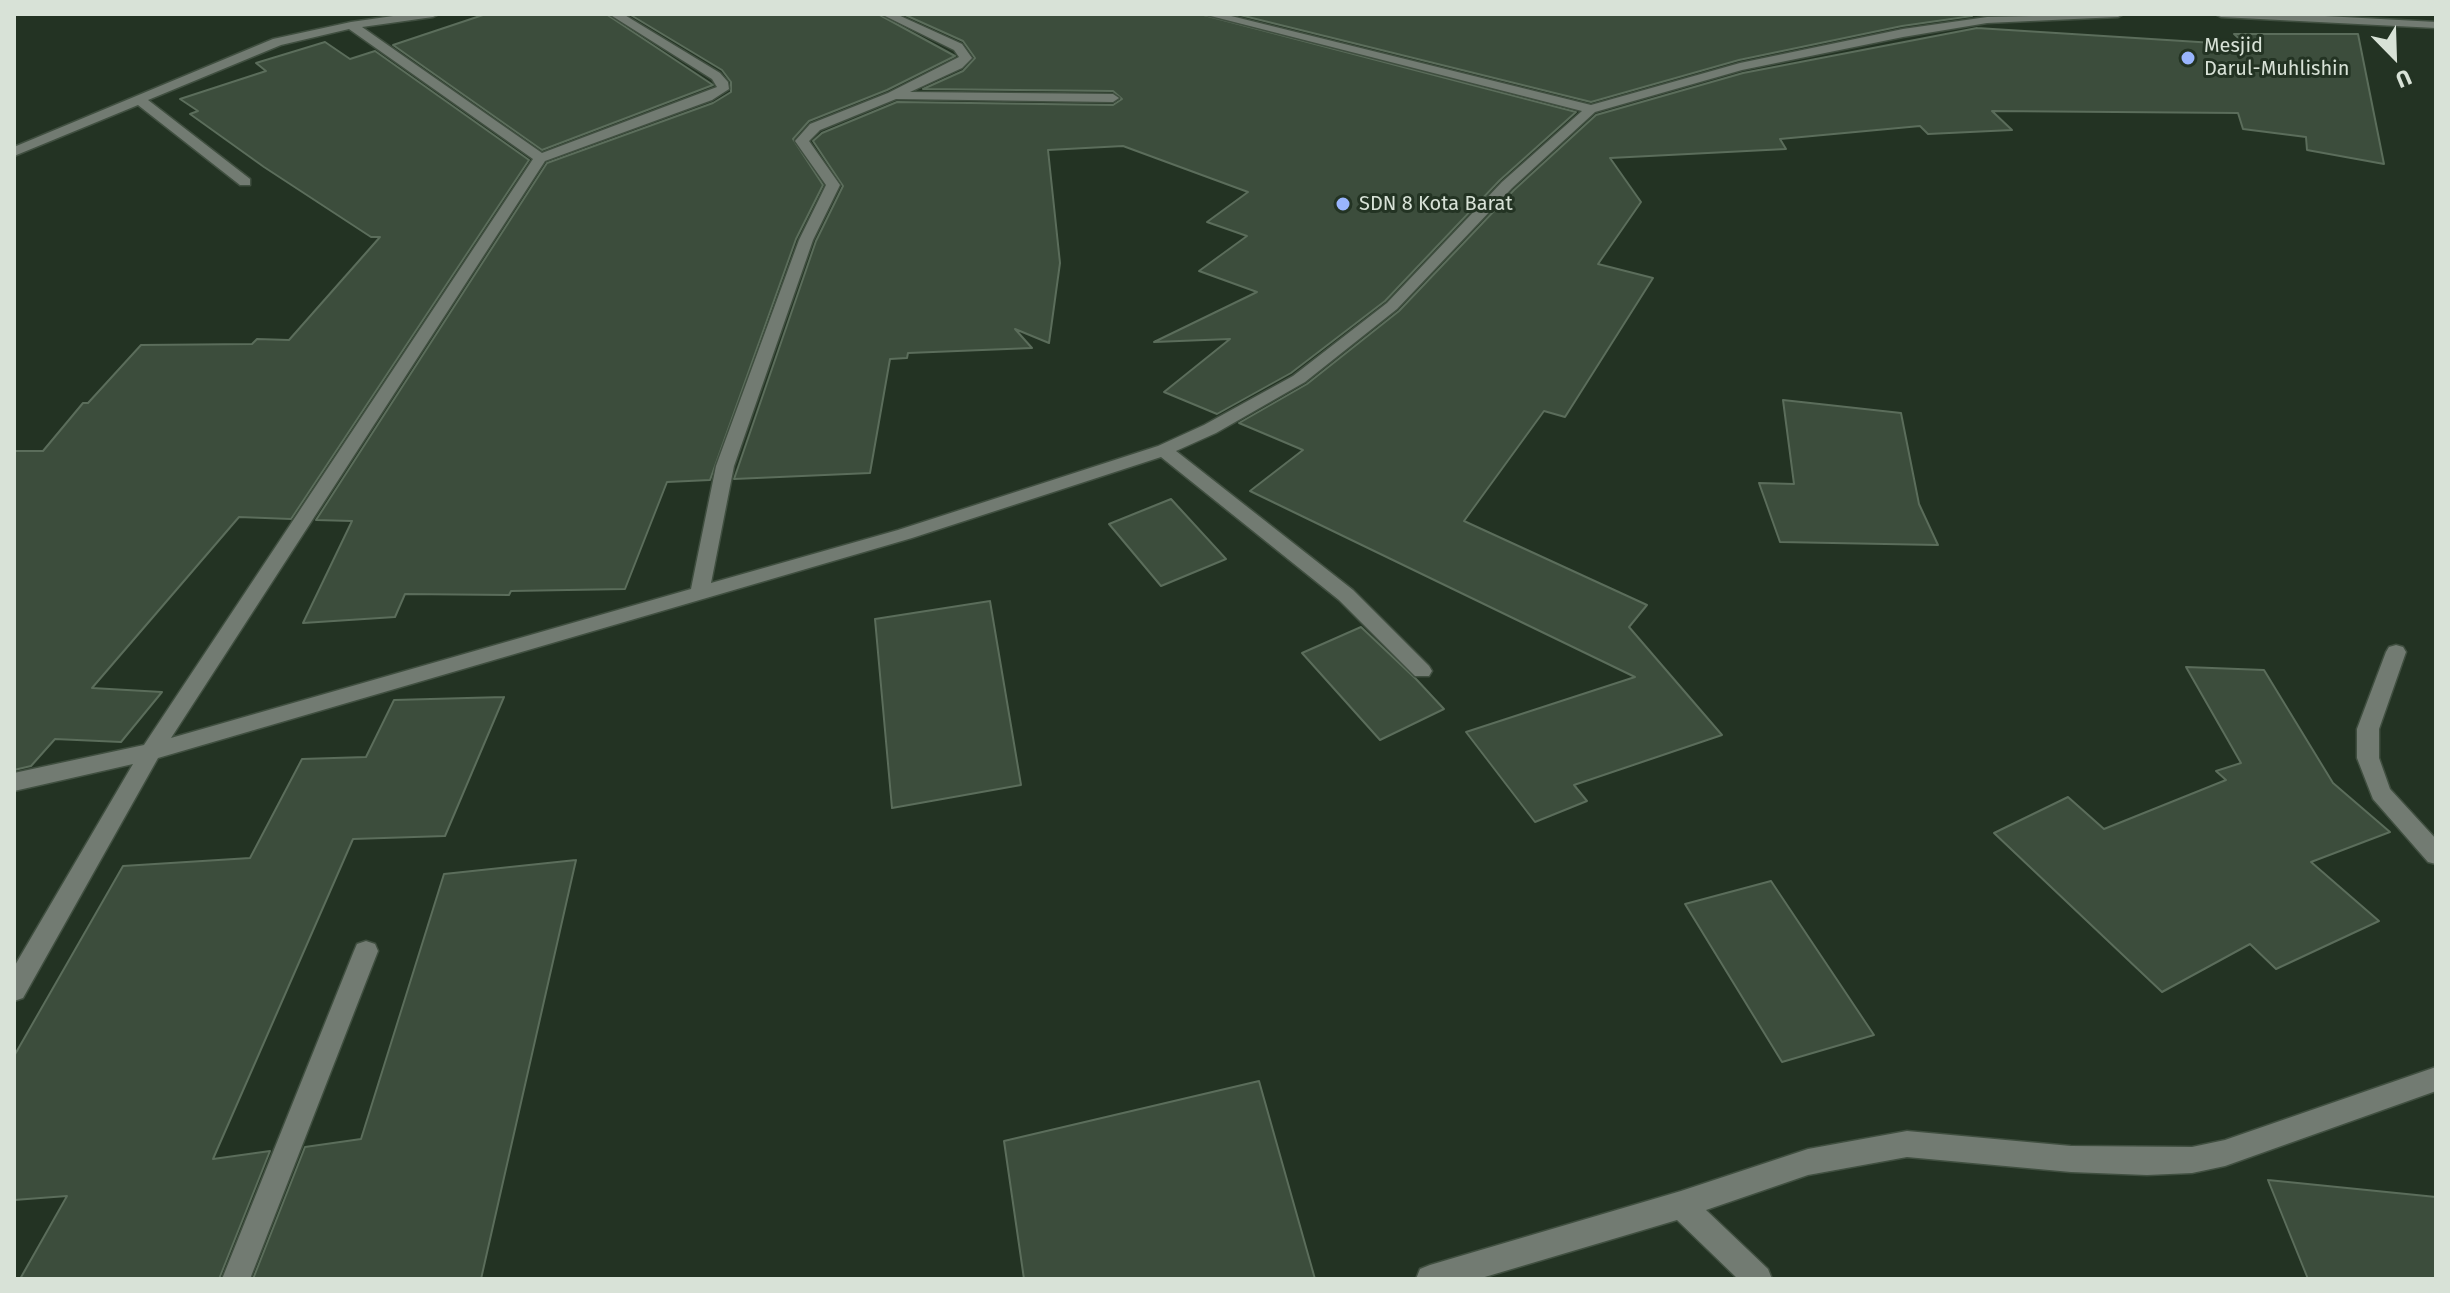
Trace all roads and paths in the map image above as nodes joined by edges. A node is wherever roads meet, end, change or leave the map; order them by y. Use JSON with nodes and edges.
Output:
{"nodes":[{"id":1,"x":433,"y":14,"type":"edge"},
{"id":2,"x":615,"y":14,"type":"edge"},
{"id":3,"x":887,"y":14,"type":"edge"},
{"id":4,"x":1209,"y":14,"type":"edge"},
{"id":5,"x":2118,"y":14,"type":"edge"},
{"id":6,"x":2221,"y":14,"type":"edge"},
{"id":7,"x":1984,"y":17,"type":"edge"},
{"id":8,"x":2404,"y":18,"type":"edge"},
{"id":9,"x":351,"y":25,"type":"junction"},
{"id":10,"x":2436,"y":25,"type":"edge"},
{"id":11,"x":892,"y":96,"type":"junction"},
{"id":12,"x":1113,"y":98,"type":"dead end"},
{"id":13,"x":140,"y":100,"type":"junction"},
{"id":14,"x":1591,"y":109,"type":"junction"},
{"id":15,"x":14,"y":152,"type":"edge"},
{"id":16,"x":540,"y":158,"type":"junction"},
{"id":17,"x":245,"y":182,"type":"dead end"},
{"id":18,"x":1164,"y":450,"type":"junction"},
{"id":19,"x":700,"y":592,"type":"junction"},
{"id":20,"x":2396,"y":652,"type":"dead end"},
{"id":21,"x":1422,"y":671,"type":"dead end"},
{"id":22,"x":151,"y":752,"type":"junction"},
{"id":23,"x":14,"y":782,"type":"edge"},
{"id":24,"x":2436,"y":855,"type":"edge"},
{"id":25,"x":366,"y":951,"type":"dead end"},
{"id":26,"x":14,"y":990,"type":"edge"},
{"id":27,"x":2436,"y":1079,"type":"edge"},
{"id":28,"x":1681,"y":1205,"type":"junction"},
{"id":29,"x":236,"y":1279,"type":"edge"},
{"id":30,"x":1430,"y":1279,"type":"edge"},
{"id":31,"x":1758,"y":1279,"type":"edge"}],
"edges":[{"from":1,"to":9,"type":"street"},
{"from":2,"to":16,"type":"street"},
{"from":3,"to":11,"type":"street"},
{"from":4,"to":14,"type":"street"},
{"from":5,"to":7,"type":"street"},
{"from":6,"to":8,"type":"street"},
{"from":7,"to":14,"type":"street"},
{"from":8,"to":10,"type":"street"},
{"from":9,"to":13,"type":"street"},
{"from":9,"to":16,"type":"street"},
{"from":11,"to":12,"type":"street"},
{"from":11,"to":19,"type":"street"},
{"from":13,"to":15,"type":"street"},
{"from":13,"to":17,"type":"street"},
{"from":14,"to":18,"type":"street"},
{"from":16,"to":22,"type":"street"},
{"from":18,"to":19,"type":"street"},
{"from":18,"to":21,"type":"street"},
{"from":19,"to":22,"type":"street"},
{"from":20,"to":24,"type":"street"},
{"from":22,"to":23,"type":"street"},
{"from":22,"to":26,"type":"street"},
{"from":25,"to":29,"type":"street"},
{"from":27,"to":28,"type":"street"},
{"from":28,"to":30,"type":"street"},
{"from":28,"to":31,"type":"street"}]}
